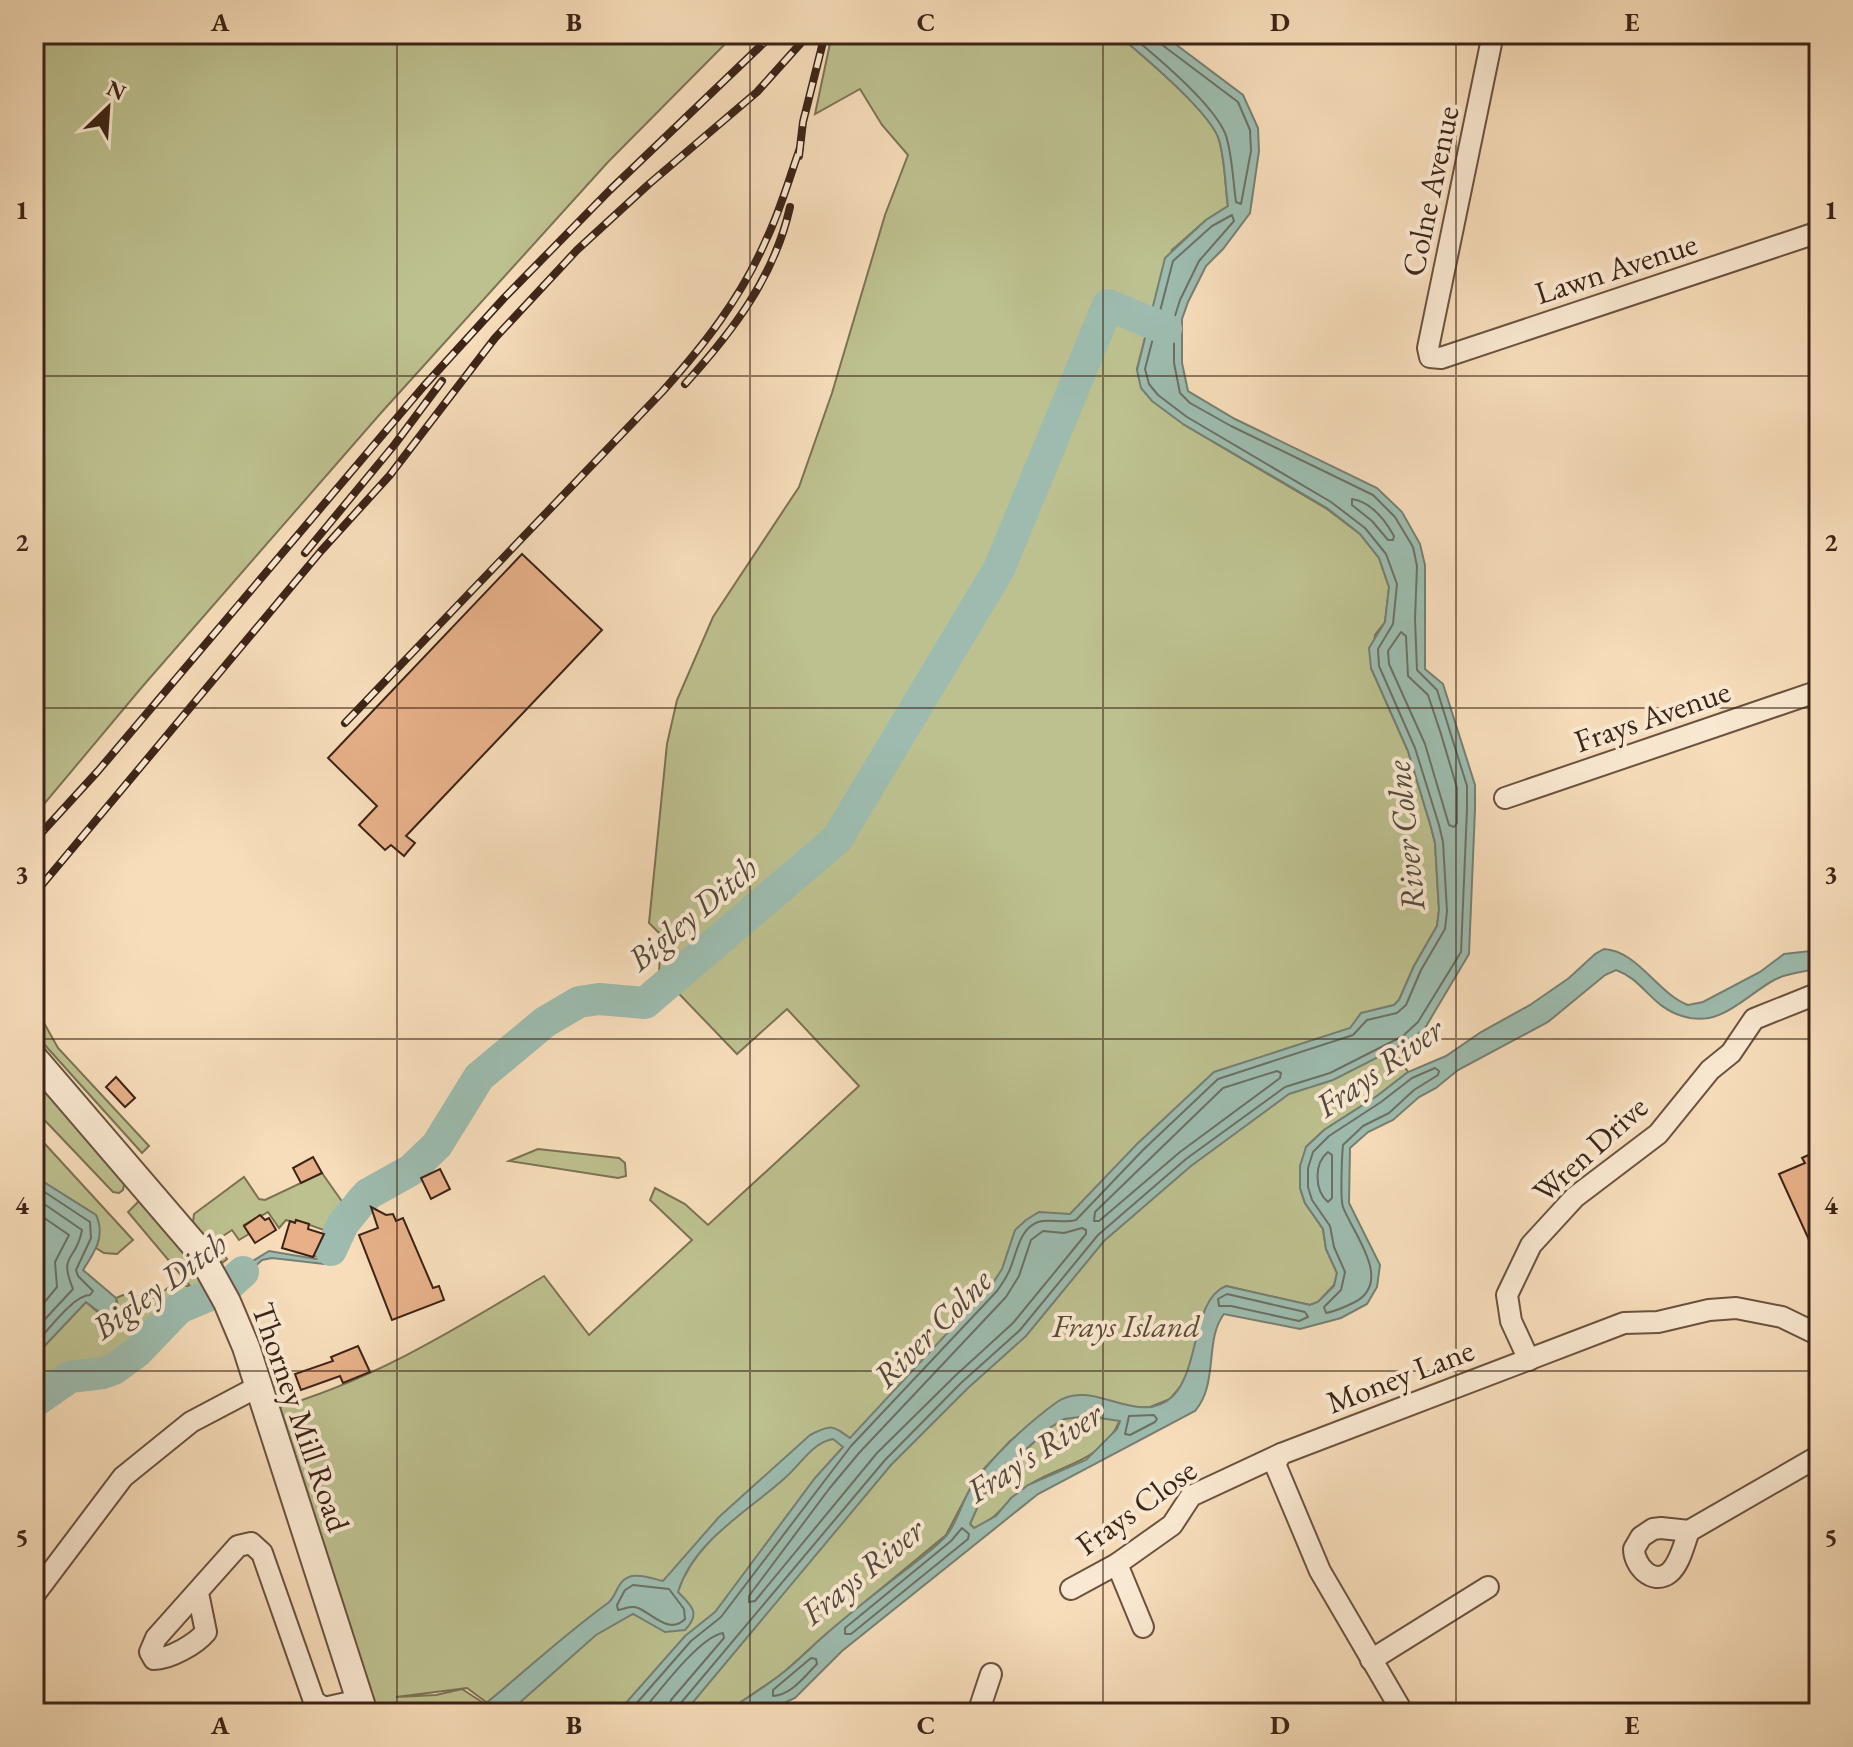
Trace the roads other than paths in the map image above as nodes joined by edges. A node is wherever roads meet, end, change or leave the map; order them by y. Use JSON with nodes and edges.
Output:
{"nodes":[{"id":1,"x":1493,"y":34,"type":"edge"},
{"id":2,"x":1818,"y":226,"type":"edge"},
{"id":3,"x":1432,"y":358,"type":"joint"},
{"id":4,"x":1819,"y":691,"type":"edge"},
{"id":5,"x":1505,"y":798,"type":"dead end"},
{"id":6,"x":1819,"y":993,"type":"edge"},
{"id":7,"x":34,"y":1058,"type":"edge"},
{"id":8,"x":1819,"y":1335,"type":"edge"},
{"id":9,"x":1529,"y":1360,"type":"junction"},
{"id":10,"x":259,"y":1386,"type":"junction"},
{"id":11,"x":1281,"y":1454,"type":"junction"},
{"id":12,"x":1819,"y":1456,"type":"edge"},
{"id":13,"x":1689,"y":1531,"type":"dead end"},
{"id":14,"x":1117,"y":1564,"type":"junction"},
{"id":15,"x":1488,"y":1587,"type":"dead end"},
{"id":16,"x":1071,"y":1589,"type":"dead end"},
{"id":17,"x":198,"y":1593,"type":"dead end"},
{"id":18,"x":34,"y":1595,"type":"edge"},
{"id":19,"x":1143,"y":1627,"type":"dead end"},
{"id":20,"x":1371,"y":1660,"type":"junction"},
{"id":21,"x":991,"y":1674,"type":"dead end"},
{"id":22,"x":362,"y":1707,"type":"edge"},
{"id":23,"x":978,"y":1713,"type":"edge"},
{"id":24,"x":1403,"y":1713,"type":"edge"}],
"edges":[{"from":1,"to":3,"type":"street","name":"Colne Avenue"},
{"from":2,"to":3,"type":"street","name":"Lawn Avenue"},
{"from":4,"to":5,"type":"street","name":"Frays Avenue"},
{"from":6,"to":9,"type":"street","name":"Wren Drive"},
{"from":7,"to":10,"type":"street","name":"Thorney Mill Road"},
{"from":8,"to":9,"type":"street","name":"Money Lane"},
{"from":9,"to":11,"type":"street","name":"Money Lane"},
{"from":10,"to":18,"type":"street"},
{"from":10,"to":22,"type":"street","name":"Thorney Mill Road"},
{"from":11,"to":14,"type":"street","name":"Frays Close"},
{"from":11,"to":20,"type":"street"},
{"from":12,"to":13,"type":"street"},
{"from":14,"to":16,"type":"street","name":"Frays Close"},
{"from":14,"to":19,"type":"street"},
{"from":15,"to":20,"type":"street"},
{"from":17,"to":22,"type":"street"},
{"from":20,"to":24,"type":"street"},
{"from":21,"to":23,"type":"street"}]}
